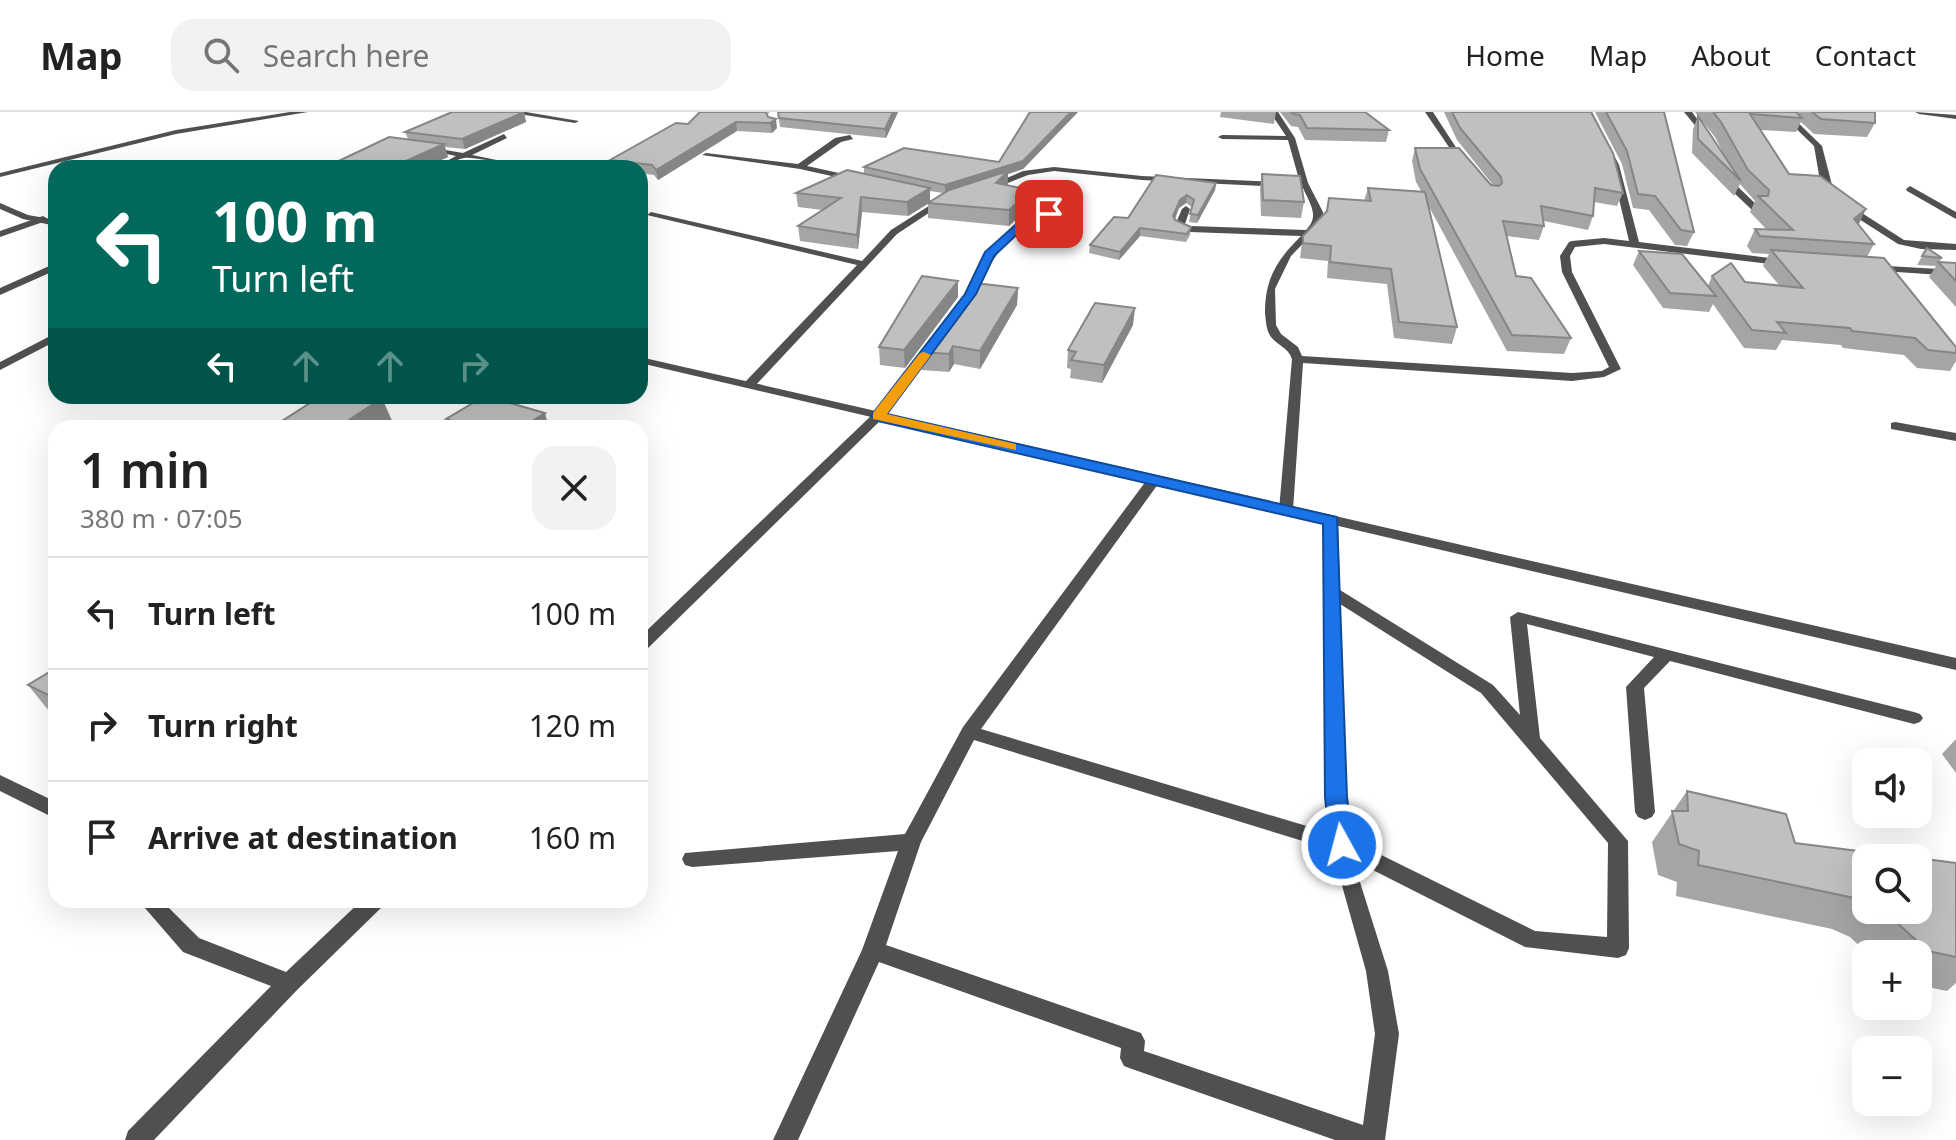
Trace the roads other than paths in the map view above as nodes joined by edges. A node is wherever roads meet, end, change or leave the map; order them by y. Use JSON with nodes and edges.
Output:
{"nodes":[{"id":1,"x":238,"y":112,"type":"edge"},
{"id":2,"x":304,"y":112,"type":"edge"},
{"id":3,"x":511,"y":112,"type":"edge"},
{"id":4,"x":1274,"y":112,"type":"edge"},
{"id":5,"x":1429,"y":112,"type":"edge"},
{"id":6,"x":1588,"y":112,"type":"edge"},
{"id":7,"x":1688,"y":112,"type":"edge"},
{"id":8,"x":1783,"y":112,"type":"edge"},
{"id":9,"x":1919,"y":112,"type":"edge"},
{"id":10,"x":1953,"y":117,"type":"edge"},
{"id":11,"x":575,"y":121,"type":"dead end"},
{"id":12,"x":226,"y":122,"type":"junction"},
{"id":13,"x":1956,"y":133,"type":"edge"},
{"id":14,"x":504,"y":136,"type":"edge"},
{"id":15,"x":850,"y":137,"type":"edge"},
{"id":16,"x":1222,"y":137,"type":"dead end"},
{"id":17,"x":1291,"y":138,"type":"junction"},
{"id":18,"x":418,"y":148,"type":"edge"},
{"id":19,"x":1717,"y":150,"type":"edge"},
{"id":20,"x":466,"y":154,"type":"junction"},
{"id":21,"x":706,"y":155,"type":"edge"},
{"id":22,"x":64,"y":160,"type":"edge"},
{"id":23,"x":454,"y":160,"type":"edge"},
{"id":24,"x":494,"y":160,"type":"edge"},
{"id":25,"x":48,"y":164,"type":"edge"},
{"id":26,"x":1723,"y":164,"type":"edge"},
{"id":27,"x":800,"y":167,"type":"junction"},
{"id":28,"x":0,"y":175,"type":"edge"},
{"id":29,"x":1476,"y":176,"type":"edge"},
{"id":30,"x":871,"y":183,"type":"edge"},
{"id":31,"x":1307,"y":186,"type":"junction"},
{"id":32,"x":1910,"y":189,"type":"dead end"},
{"id":33,"x":973,"y":193,"type":"edge"},
{"id":34,"x":930,"y":196,"type":"edge"},
{"id":35,"x":959,"y":196,"type":"edge"},
{"id":36,"x":945,"y":200,"type":"junction"},
{"id":37,"x":0,"y":206,"type":"edge"},
{"id":38,"x":1755,"y":208,"type":"dead end"},
{"id":39,"x":1186,"y":209,"type":"dead end"},
{"id":40,"x":1049,"y":214,"type":"dead end"},
{"id":41,"x":651,"y":215,"type":"dead end"},
{"id":42,"x":1956,"y":216,"type":"edge"},
{"id":43,"x":43,"y":219,"type":"junction"},
{"id":44,"x":48,"y":221,"type":"edge"},
{"id":45,"x":1307,"y":233,"type":"junction"},
{"id":46,"x":0,"y":234,"type":"edge"},
{"id":47,"x":1635,"y":246,"type":"junction"},
{"id":48,"x":1956,"y":247,"type":"edge"},
{"id":49,"x":864,"y":264,"type":"junction"},
{"id":50,"x":1804,"y":264,"type":"edge"},
{"id":51,"x":1850,"y":267,"type":"edge"},
{"id":52,"x":48,"y":270,"type":"edge"},
{"id":53,"x":1956,"y":273,"type":"edge"},
{"id":54,"x":0,"y":292,"type":"edge"},
{"id":55,"x":960,"y":309,"type":"edge"},
{"id":56,"x":945,"y":328,"type":"edge"},
{"id":57,"x":48,"y":340,"type":"edge"},
{"id":58,"x":1298,"y":359,"type":"junction"},
{"id":59,"x":648,"y":362,"type":"edge"},
{"id":60,"x":0,"y":367,"type":"edge"},
{"id":61,"x":750,"y":384,"type":"junction"},
{"id":62,"x":878,"y":416,"type":"junction"},
{"id":63,"x":1895,"y":426,"type":"dead end"},
{"id":64,"x":1956,"y":437,"type":"edge"},
{"id":65,"x":1154,"y":480,"type":"junction"},
{"id":66,"x":1286,"y":510,"type":"junction"},
{"id":67,"x":1331,"y":521,"type":"junction"},
{"id":68,"x":1332,"y":592,"type":"junction"},
{"id":69,"x":648,"y":638,"type":"edge"},
{"id":70,"x":1666,"y":655,"type":"junction"},
{"id":71,"x":1956,"y":664,"type":"edge"},
{"id":72,"x":1914,"y":718,"type":"dead end"},
{"id":73,"x":969,"y":732,"type":"junction"},
{"id":74,"x":1531,"y":741,"type":"junction"},
{"id":75,"x":0,"y":782,"type":"edge"},
{"id":76,"x":48,"y":807,"type":"edge"},
{"id":77,"x":1645,"y":812,"type":"dead end"},
{"id":78,"x":911,"y":842,"type":"junction"},
{"id":79,"x":1342,"y":845,"type":"junction"},
{"id":80,"x":692,"y":859,"type":"dead end"},
{"id":81,"x":156,"y":908,"type":"edge"},
{"id":82,"x":368,"y":908,"type":"edge"},
{"id":83,"x":873,"y":950,"type":"junction"},
{"id":84,"x":289,"y":983,"type":"junction"},
{"id":85,"x":137,"y":1140,"type":"edge"},
{"id":86,"x":785,"y":1140,"type":"edge"},
{"id":87,"x":1372,"y":1140,"type":"edge"}],
"edges":[{"from":1,"to":12,"type":"street"},
{"from":2,"to":12,"type":"street"},
{"from":3,"to":11,"type":"street"},
{"from":4,"to":17,"type":"street"},
{"from":5,"to":29,"type":"street"},
{"from":6,"to":47,"type":"street"},
{"from":7,"to":19,"type":"street"},
{"from":8,"to":48,"type":"street"},
{"from":9,"to":10,"type":"street"},
{"from":10,"to":13,"type":"street"},
{"from":12,"to":22,"type":"street"},
{"from":14,"to":20,"type":"street"},
{"from":15,"to":27,"type":"street"},
{"from":16,"to":17,"type":"street"},
{"from":17,"to":31,"type":"street"},
{"from":18,"to":20,"type":"street"},
{"from":20,"to":23,"type":"street"},
{"from":20,"to":24,"type":"street"},
{"from":21,"to":27,"type":"street"},
{"from":25,"to":28,"type":"street"},
{"from":26,"to":38,"type":"street"},
{"from":27,"to":30,"type":"street"},
{"from":31,"to":33,"type":"street"},
{"from":31,"to":45,"type":"street"},
{"from":32,"to":42,"type":"street"},
{"from":34,"to":36,"type":"street"},
{"from":35,"to":36,"type":"street"},
{"from":36,"to":49,"type":"street"},
{"from":37,"to":43,"type":"street"},
{"from":39,"to":45,"type":"street"},
{"from":40,"to":55,"type":"street"},
{"from":41,"to":49,"type":"street"},
{"from":43,"to":44,"type":"street"},
{"from":43,"to":46,"type":"street"},
{"from":45,"to":58,"type":"street"},
{"from":47,"to":50,"type":"street"},
{"from":47,"to":58,"type":"street"},
{"from":49,"to":61,"type":"street"},
{"from":51,"to":53,"type":"street"},
{"from":52,"to":54,"type":"street"},
{"from":56,"to":62,"type":"street"},
{"from":57,"to":60,"type":"street"},
{"from":58,"to":66,"type":"street"},
{"from":59,"to":61,"type":"street"},
{"from":61,"to":62,"type":"street"},
{"from":62,"to":65,"type":"street"},
{"from":62,"to":69,"type":"street"},
{"from":63,"to":64,"type":"street"},
{"from":65,"to":66,"type":"street"},
{"from":65,"to":73,"type":"street"},
{"from":66,"to":67,"type":"street"},
{"from":67,"to":68,"type":"street"},
{"from":67,"to":71,"type":"street"},
{"from":68,"to":74,"type":"street"},
{"from":68,"to":79,"type":"street"},
{"from":70,"to":72,"type":"street"},
{"from":70,"to":74,"type":"street"},
{"from":70,"to":77,"type":"street"},
{"from":73,"to":78,"type":"street"},
{"from":73,"to":79,"type":"street"},
{"from":74,"to":79,"type":"street"},
{"from":75,"to":76,"type":"street"},
{"from":78,"to":80,"type":"street"},
{"from":78,"to":83,"type":"street"},
{"from":79,"to":87,"type":"street"},
{"from":81,"to":84,"type":"street"},
{"from":82,"to":84,"type":"street"},
{"from":83,"to":86,"type":"street"},
{"from":83,"to":87,"type":"street"},
{"from":84,"to":85,"type":"street"}]}
